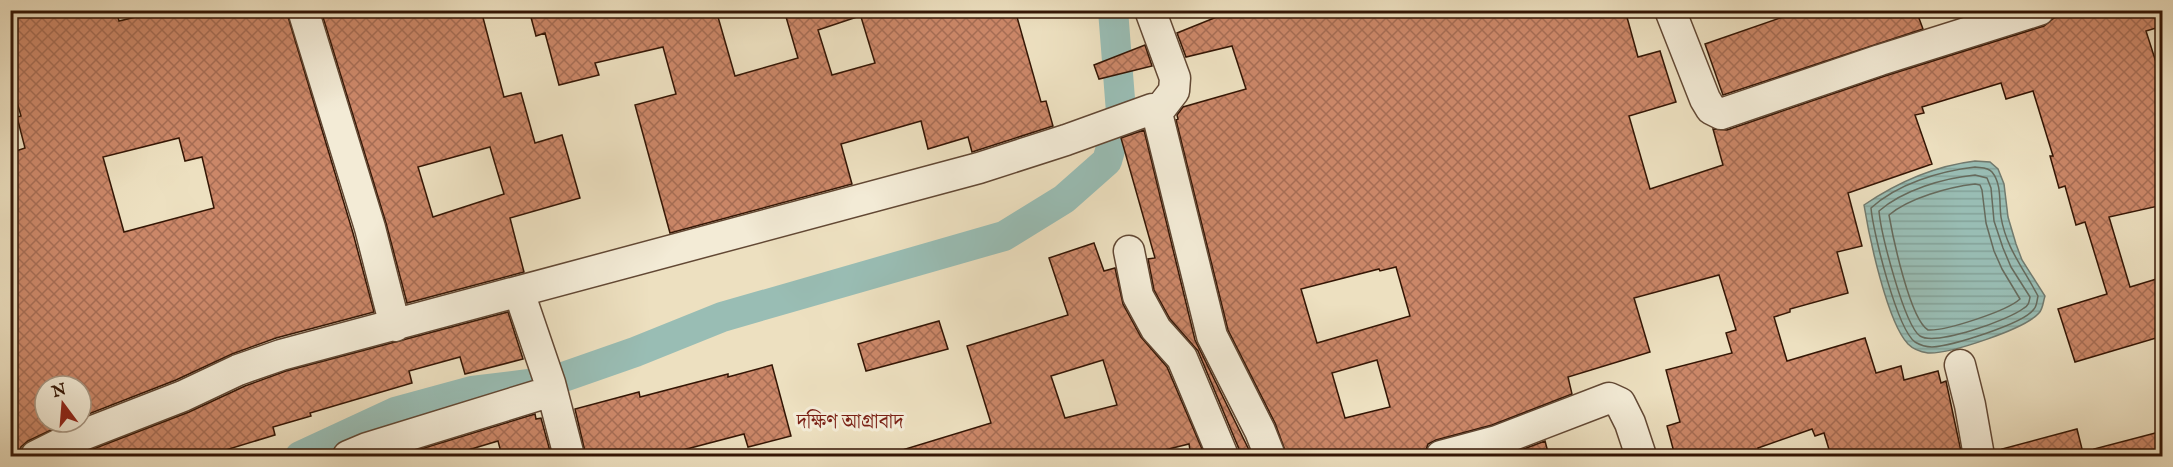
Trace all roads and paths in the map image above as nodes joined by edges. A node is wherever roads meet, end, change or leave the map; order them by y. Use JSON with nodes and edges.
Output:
{"nodes":[{"id":1,"x":303,"y":10,"type":"edge"},
{"id":2,"x":1150,"y":10,"type":"edge"},
{"id":3,"x":1670,"y":10,"type":"edge"},
{"id":4,"x":2039,"y":10,"type":"edge"},
{"id":5,"x":1151,"y":112,"type":"junction"},
{"id":6,"x":1129,"y":251,"type":"dead end"},
{"id":7,"x":522,"y":302,"type":"junction"},
{"id":8,"x":395,"y":326,"type":"junction"},
{"id":9,"x":1960,"y":365,"type":"dead end"},
{"id":10,"x":551,"y":387,"type":"junction"},
{"id":11,"x":36,"y":456,"type":"edge"},
{"id":12,"x":348,"y":456,"type":"edge"},
{"id":13,"x":569,"y":456,"type":"edge"},
{"id":14,"x":1223,"y":456,"type":"edge"},
{"id":15,"x":1270,"y":456,"type":"edge"},
{"id":16,"x":1442,"y":456,"type":"edge"},
{"id":17,"x":1641,"y":456,"type":"edge"},
{"id":18,"x":1979,"y":456,"type":"edge"}],
"edges":[{"from":1,"to":8,"type":"street"},
{"from":2,"to":5,"type":"street"},
{"from":3,"to":4,"type":"street"},
{"from":5,"to":7,"type":"street"},
{"from":5,"to":15,"type":"street"},
{"from":6,"to":14,"type":"street"},
{"from":7,"to":8,"type":"street"},
{"from":7,"to":10,"type":"street"},
{"from":8,"to":11,"type":"street"},
{"from":9,"to":18,"type":"street"},
{"from":10,"to":12,"type":"street"},
{"from":10,"to":13,"type":"street"},
{"from":16,"to":17,"type":"street"}]}
